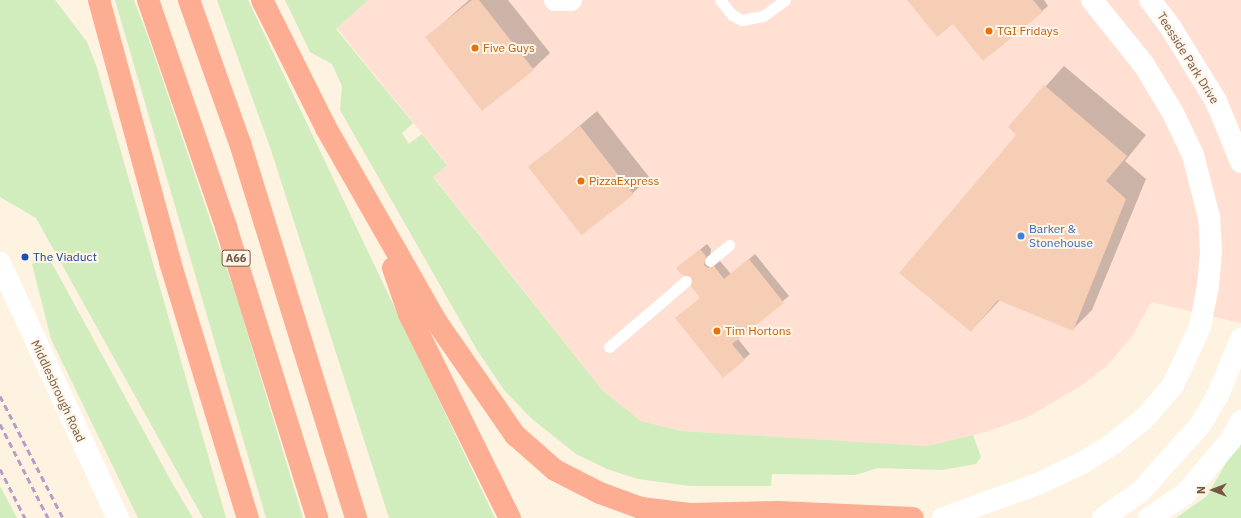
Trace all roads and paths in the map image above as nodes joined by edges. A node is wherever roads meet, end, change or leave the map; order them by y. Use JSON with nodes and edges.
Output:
{"nodes":[{"id":1,"x":148,"y":0,"type":"edge"},
{"id":2,"x":189,"y":0,"type":"edge"},
{"id":3,"x":262,"y":0,"type":"edge"},
{"id":4,"x":555,"y":0,"type":"edge"},
{"id":5,"x":571,"y":0,"type":"edge"},
{"id":6,"x":720,"y":0,"type":"edge"},
{"id":7,"x":785,"y":0,"type":"edge"},
{"id":8,"x":1092,"y":0,"type":"edge"},
{"id":9,"x":1150,"y":0,"type":"edge"},
{"id":10,"x":98,"y":5,"type":"edge"},
{"id":11,"x":1241,"y":162,"type":"edge"},
{"id":12,"x":374,"y":216,"type":"junction"},
{"id":13,"x":728,"y":245,"type":"dead end"},
{"id":14,"x":710,"y":261,"type":"dead end"},
{"id":15,"x":0,"y":263,"type":"edge"},
{"id":16,"x":686,"y":281,"type":"dead end"},
{"id":17,"x":1240,"y":344,"type":"edge"},
{"id":18,"x":609,"y":347,"type":"dead end"},
{"id":19,"x":1241,"y":421,"type":"edge"},
{"id":20,"x":118,"y":518,"type":"edge"},
{"id":21,"x":248,"y":518,"type":"edge"},
{"id":22,"x":317,"y":518,"type":"edge"},
{"id":23,"x":356,"y":518,"type":"edge"},
{"id":24,"x":510,"y":518,"type":"edge"},
{"id":25,"x":913,"y":518,"type":"edge"},
{"id":26,"x":943,"y":518,"type":"edge"},
{"id":27,"x":1103,"y":518,"type":"edge"},
{"id":28,"x":1149,"y":518,"type":"edge"}],
"edges":[{"from":1,"to":22,"type":"highway","number":"A66"},
{"from":2,"to":23,"type":"highway"},
{"from":3,"to":12,"type":"highway"},
{"from":4,"to":5,"type":"street"},
{"from":6,"to":7,"type":"lane"},
{"from":8,"to":26,"type":"street"},
{"from":9,"to":11,"type":"street","name":"Teesside Park Drive"},
{"from":10,"to":21,"type":"highway"},
{"from":12,"to":24,"type":"highway"},
{"from":12,"to":25,"type":"highway"},
{"from":13,"to":14,"type":"lane"},
{"from":15,"to":20,"type":"street","name":"Middlesbrough Road"},
{"from":16,"to":18,"type":"lane"},
{"from":17,"to":27,"type":"street"},
{"from":19,"to":28,"type":"street"}]}
